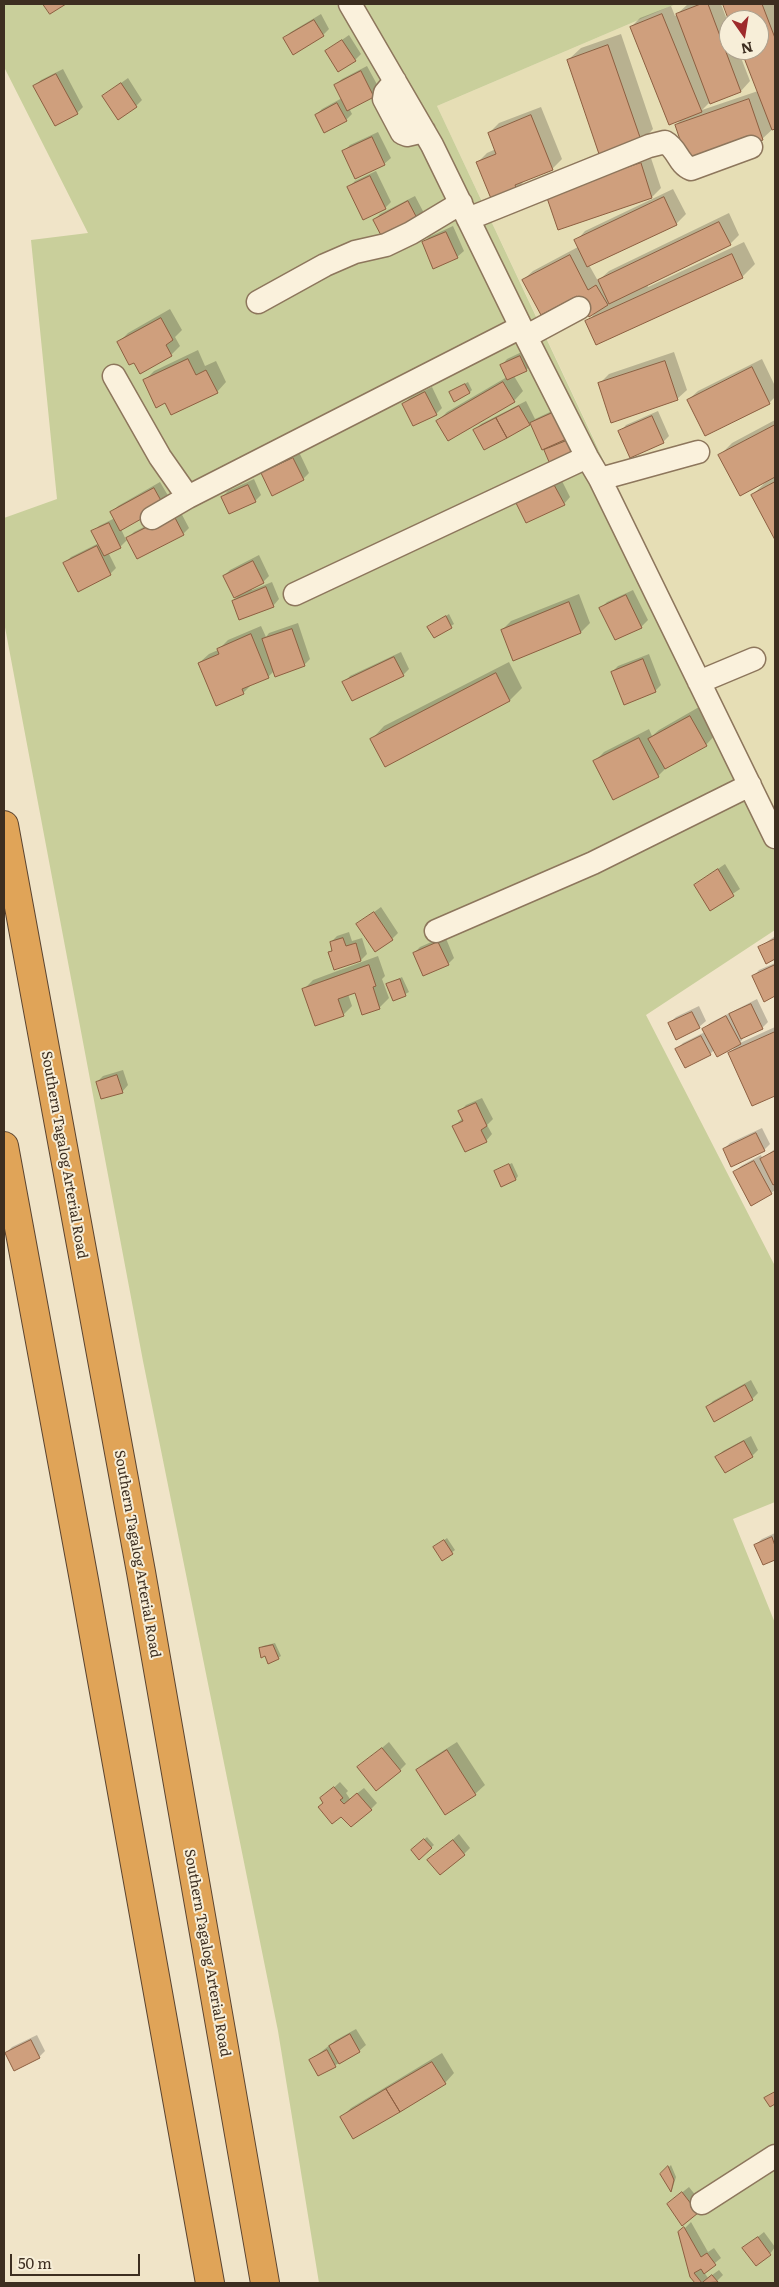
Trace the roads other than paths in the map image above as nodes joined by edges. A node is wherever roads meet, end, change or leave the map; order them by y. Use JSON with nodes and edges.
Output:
{"nodes":[{"id":1,"x":350,"y":4,"type":"edge"},
{"id":2,"x":751,"y":147,"type":"dead end"},
{"id":3,"x":465,"y":211,"type":"junction"},
{"id":4,"x":258,"y":302,"type":"dead end"},
{"id":5,"x":579,"y":308,"type":"dead end"},
{"id":6,"x":524,"y":332,"type":"junction"},
{"id":7,"x":114,"y":376,"type":"dead end"},
{"id":8,"x":698,"y":452,"type":"dead end"},
{"id":9,"x":587,"y":457,"type":"junction"},
{"id":10,"x":600,"y":479,"type":"junction"},
{"id":11,"x":188,"y":497,"type":"junction"},
{"id":12,"x":152,"y":518,"type":"dead end"},
{"id":13,"x":295,"y":594,"type":"dead end"},
{"id":14,"x":754,"y":659,"type":"dead end"},
{"id":15,"x":699,"y":682,"type":"junction"},
{"id":16,"x":750,"y":785,"type":"junction"},
{"id":17,"x":4,"y":825,"type":"edge"},
{"id":18,"x":775,"y":837,"type":"edge"},
{"id":19,"x":436,"y":931,"type":"dead end"},
{"id":20,"x":4,"y":1146,"type":"edge"},
{"id":21,"x":775,"y":2156,"type":"edge"},
{"id":22,"x":702,"y":2203,"type":"dead end"},
{"id":23,"x":210,"y":2283,"type":"edge"},
{"id":24,"x":265,"y":2283,"type":"edge"}],
"edges":[{"from":1,"to":3,"type":"street"},
{"from":2,"to":3,"type":"street"},
{"from":3,"to":4,"type":"street"},
{"from":3,"to":6,"type":"street"},
{"from":5,"to":6,"type":"street"},
{"from":6,"to":9,"type":"street"},
{"from":6,"to":11,"type":"street"},
{"from":7,"to":11,"type":"street"},
{"from":8,"to":10,"type":"street"},
{"from":9,"to":10,"type":"street"},
{"from":9,"to":13,"type":"street"},
{"from":10,"to":15,"type":"street"},
{"from":11,"to":12,"type":"street"},
{"from":14,"to":15,"type":"street"},
{"from":15,"to":16,"type":"street"},
{"from":16,"to":18,"type":"street"},
{"from":16,"to":19,"type":"street"},
{"from":17,"to":24,"type":"highway","name":"Southern Tagalog Arterial Road"},
{"from":20,"to":23,"type":"highway"},
{"from":21,"to":22,"type":"street"}]}
